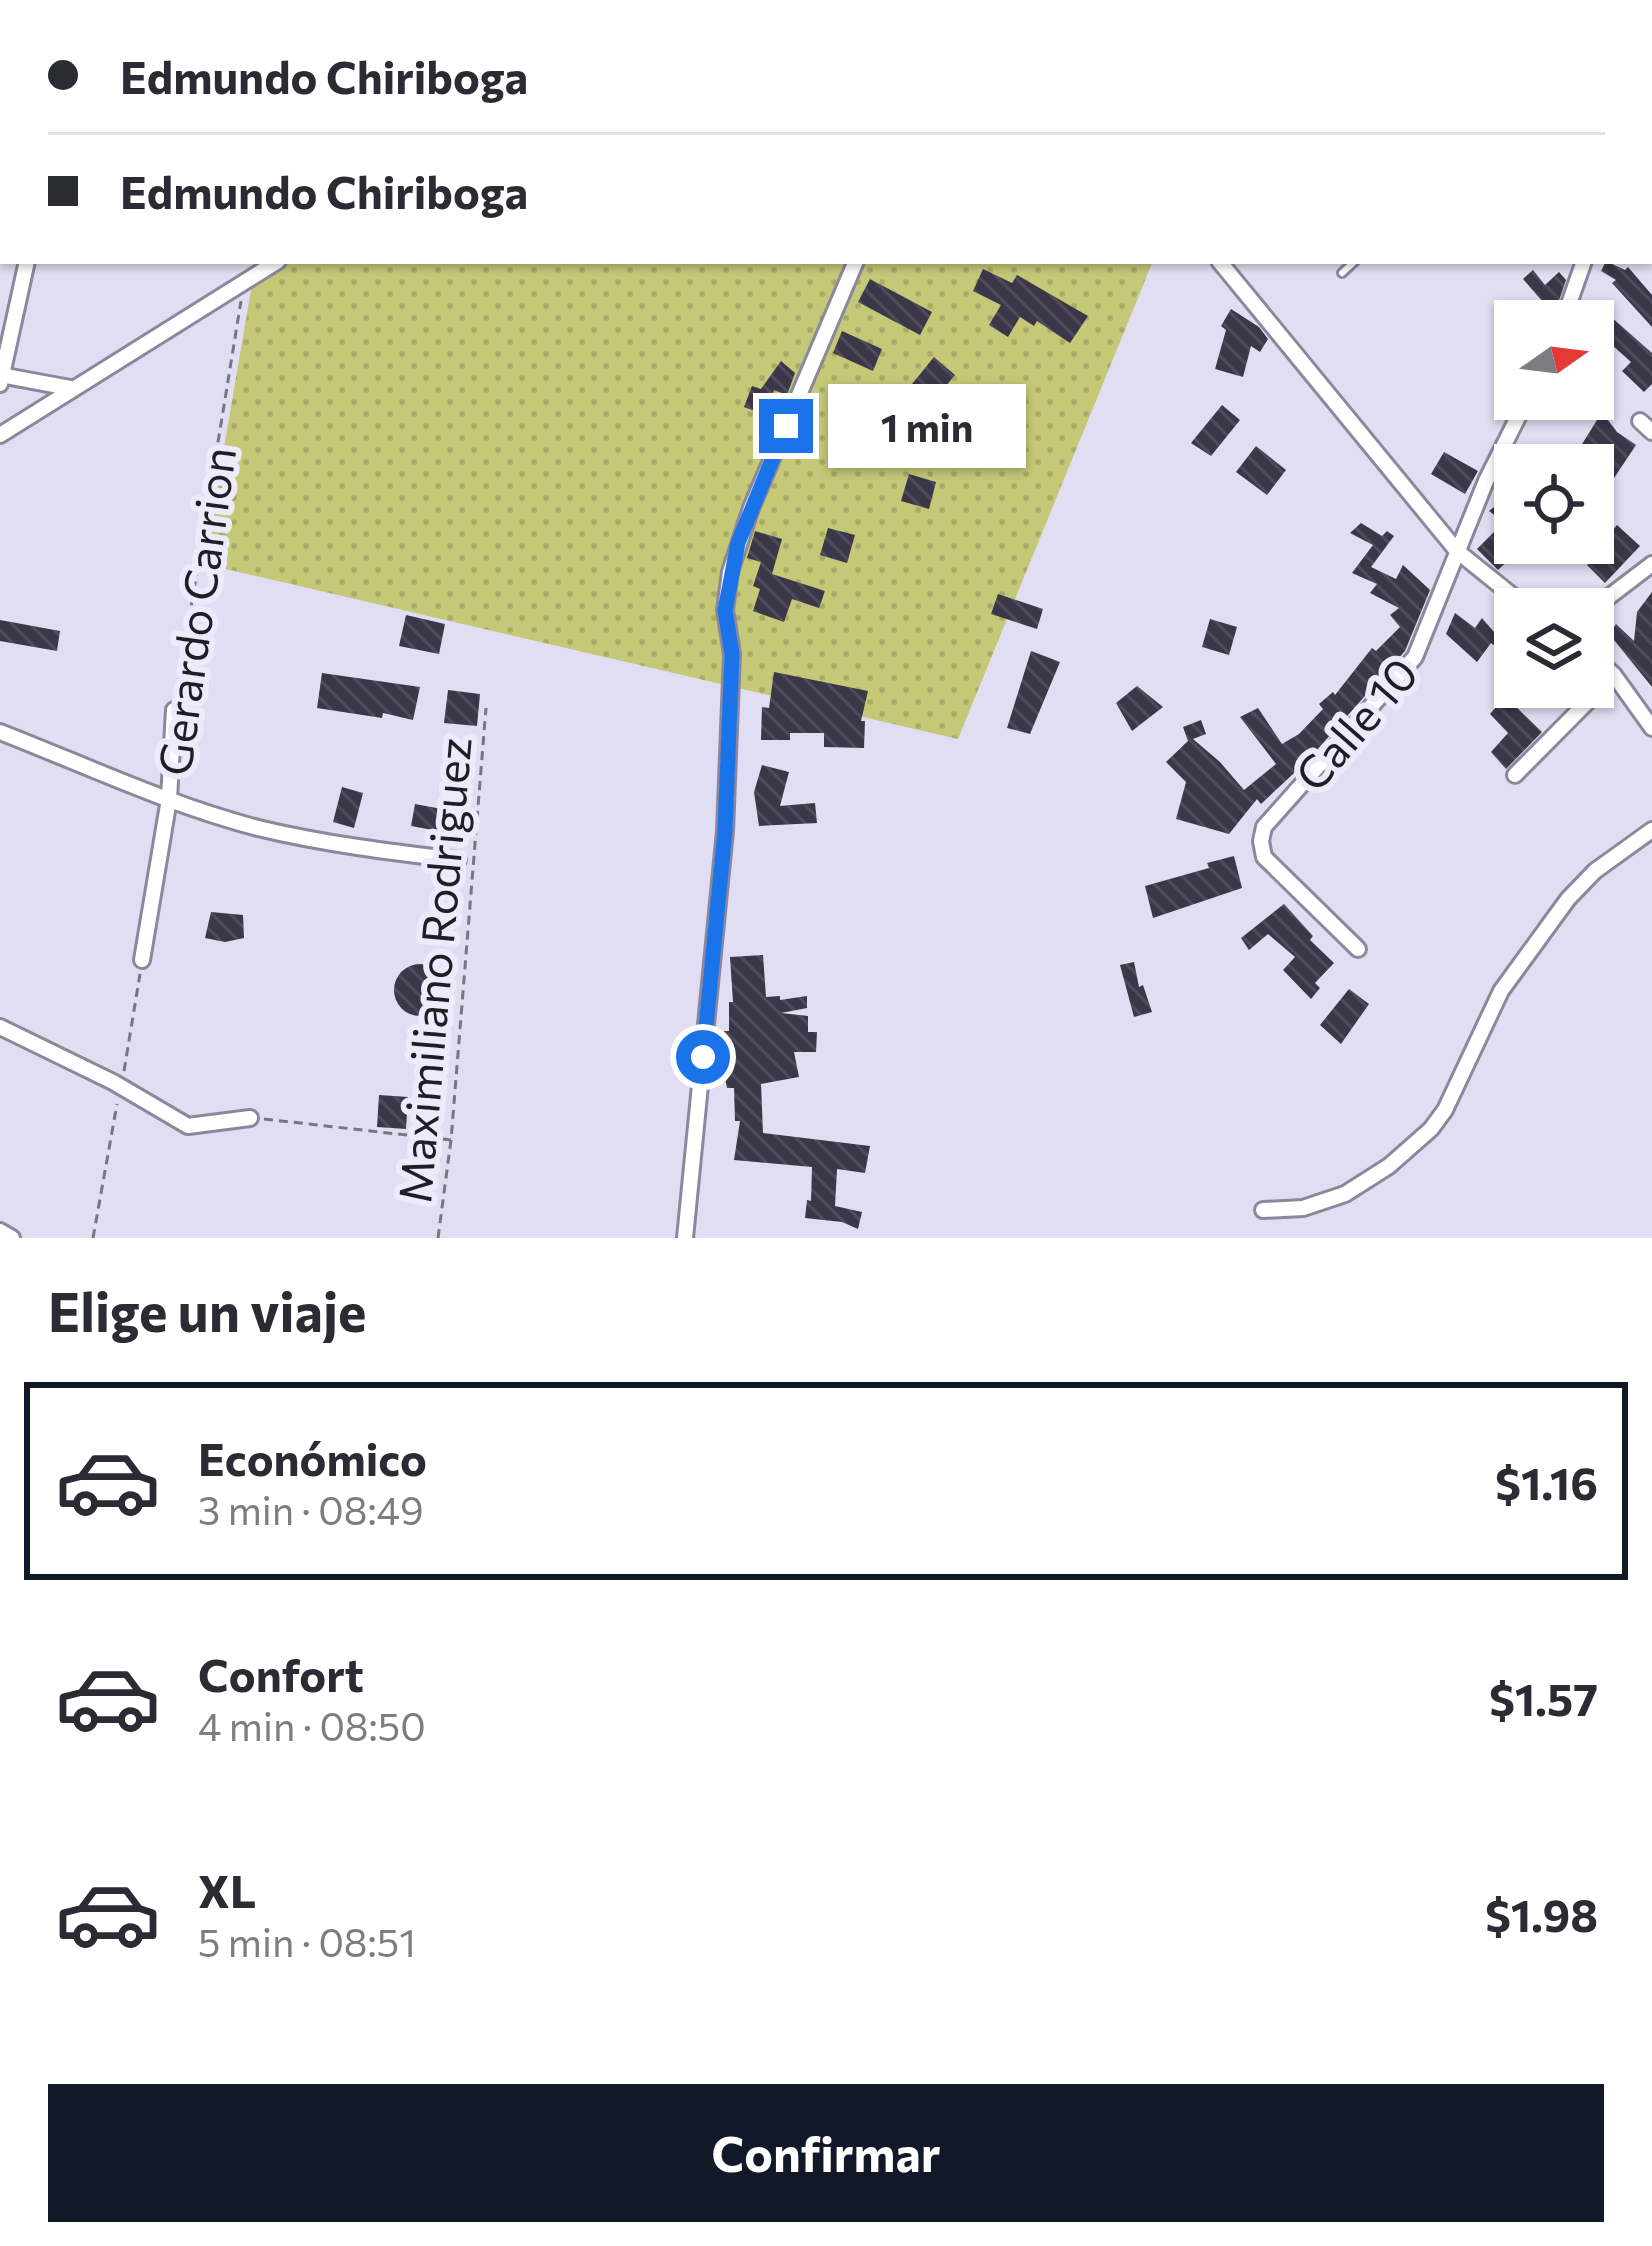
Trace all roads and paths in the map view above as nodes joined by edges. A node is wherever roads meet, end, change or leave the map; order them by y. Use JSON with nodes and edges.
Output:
{"nodes":[{"id":1,"x":26,"y":264,"type":"edge"},
{"id":2,"x":247,"y":264,"type":"edge"},
{"id":3,"x":273,"y":264,"type":"edge"},
{"id":4,"x":855,"y":264,"type":"edge"},
{"id":5,"x":1221,"y":264,"type":"edge"},
{"id":6,"x":1352,"y":264,"type":"edge"},
{"id":7,"x":1583,"y":264,"type":"edge"},
{"id":8,"x":1342,"y":273,"type":"dead end"},
{"id":9,"x":244,"y":282,"type":"junction"},
{"id":10,"x":1570,"y":300,"type":"edge"},
{"id":11,"x":1,"y":378,"type":"edge"},
{"id":12,"x":70,"y":388,"type":"junction"},
{"id":13,"x":1516,"y":420,"type":"edge"},
{"id":14,"x":0,"y":435,"type":"edge"},
{"id":15,"x":1457,"y":551,"type":"junction"},
{"id":16,"x":1652,"y":564,"type":"edge"},
{"id":17,"x":1503,"y":588,"type":"edge"},
{"id":18,"x":1614,"y":594,"type":"edge"},
{"id":19,"x":1614,"y":675,"type":"edge"},
{"id":20,"x":487,"y":707,"type":"dead end"},
{"id":21,"x":1582,"y":708,"type":"edge"},
{"id":22,"x":174,"y":710,"type":"joint"},
{"id":23,"x":1652,"y":728,"type":"edge"},
{"id":24,"x":0,"y":732,"type":"edge"},
{"id":25,"x":1515,"y":776,"type":"dead end"},
{"id":26,"x":170,"y":800,"type":"junction"},
{"id":27,"x":1652,"y":830,"type":"edge"},
{"id":28,"x":458,"y":860,"type":"dead end"},
{"id":29,"x":1358,"y":949,"type":"dead end"},
{"id":30,"x":142,"y":960,"type":"dead end"},
{"id":31,"x":0,"y":1027,"type":"edge"},
{"id":32,"x":250,"y":1118,"type":"joint"},
{"id":33,"x":451,"y":1140,"type":"junction"},
{"id":34,"x":1262,"y":1210,"type":"dead end"},
{"id":35,"x":0,"y":1232,"type":"edge"},
{"id":36,"x":12,"y":1238,"type":"edge"},
{"id":37,"x":438,"y":1238,"type":"edge"},
{"id":38,"x":685,"y":1238,"type":"edge"}],
"edges":[{"from":1,"to":11,"type":"street"},
{"from":2,"to":9,"type":"street"},
{"from":3,"to":9,"type":"street"},
{"from":4,"to":38,"type":"street"},
{"from":5,"to":15,"type":"street"},
{"from":6,"to":8,"type":"lane"},
{"from":7,"to":10,"type":"street"},
{"from":9,"to":12,"type":"street"},
{"from":9,"to":22,"type":"path","name":"Gerardo Carrion"},
{"from":11,"to":12,"type":"street"},
{"from":12,"to":14,"type":"street"},
{"from":13,"to":15,"type":"street","name":"Calle 10"},
{"from":15,"to":17,"type":"street"},
{"from":15,"to":29,"type":"street","name":"Calle 10"},
{"from":16,"to":18,"type":"street"},
{"from":19,"to":23,"type":"street"},
{"from":20,"to":33,"type":"path","name":"Maximiliano Rodriguez"},
{"from":21,"to":25,"type":"street"},
{"from":22,"to":26,"type":"street","name":"Gerardo Carrion"},
{"from":24,"to":26,"type":"street"},
{"from":26,"to":28,"type":"street"},
{"from":26,"to":30,"type":"street","name":"Gerardo Carrion"},
{"from":27,"to":34,"type":"street"},
{"from":31,"to":32,"type":"street"},
{"from":32,"to":33,"type":"path"},
{"from":33,"to":37,"type":"path","name":"Maximiliano Rodriguez"},
{"from":35,"to":36,"type":"street"}]}
